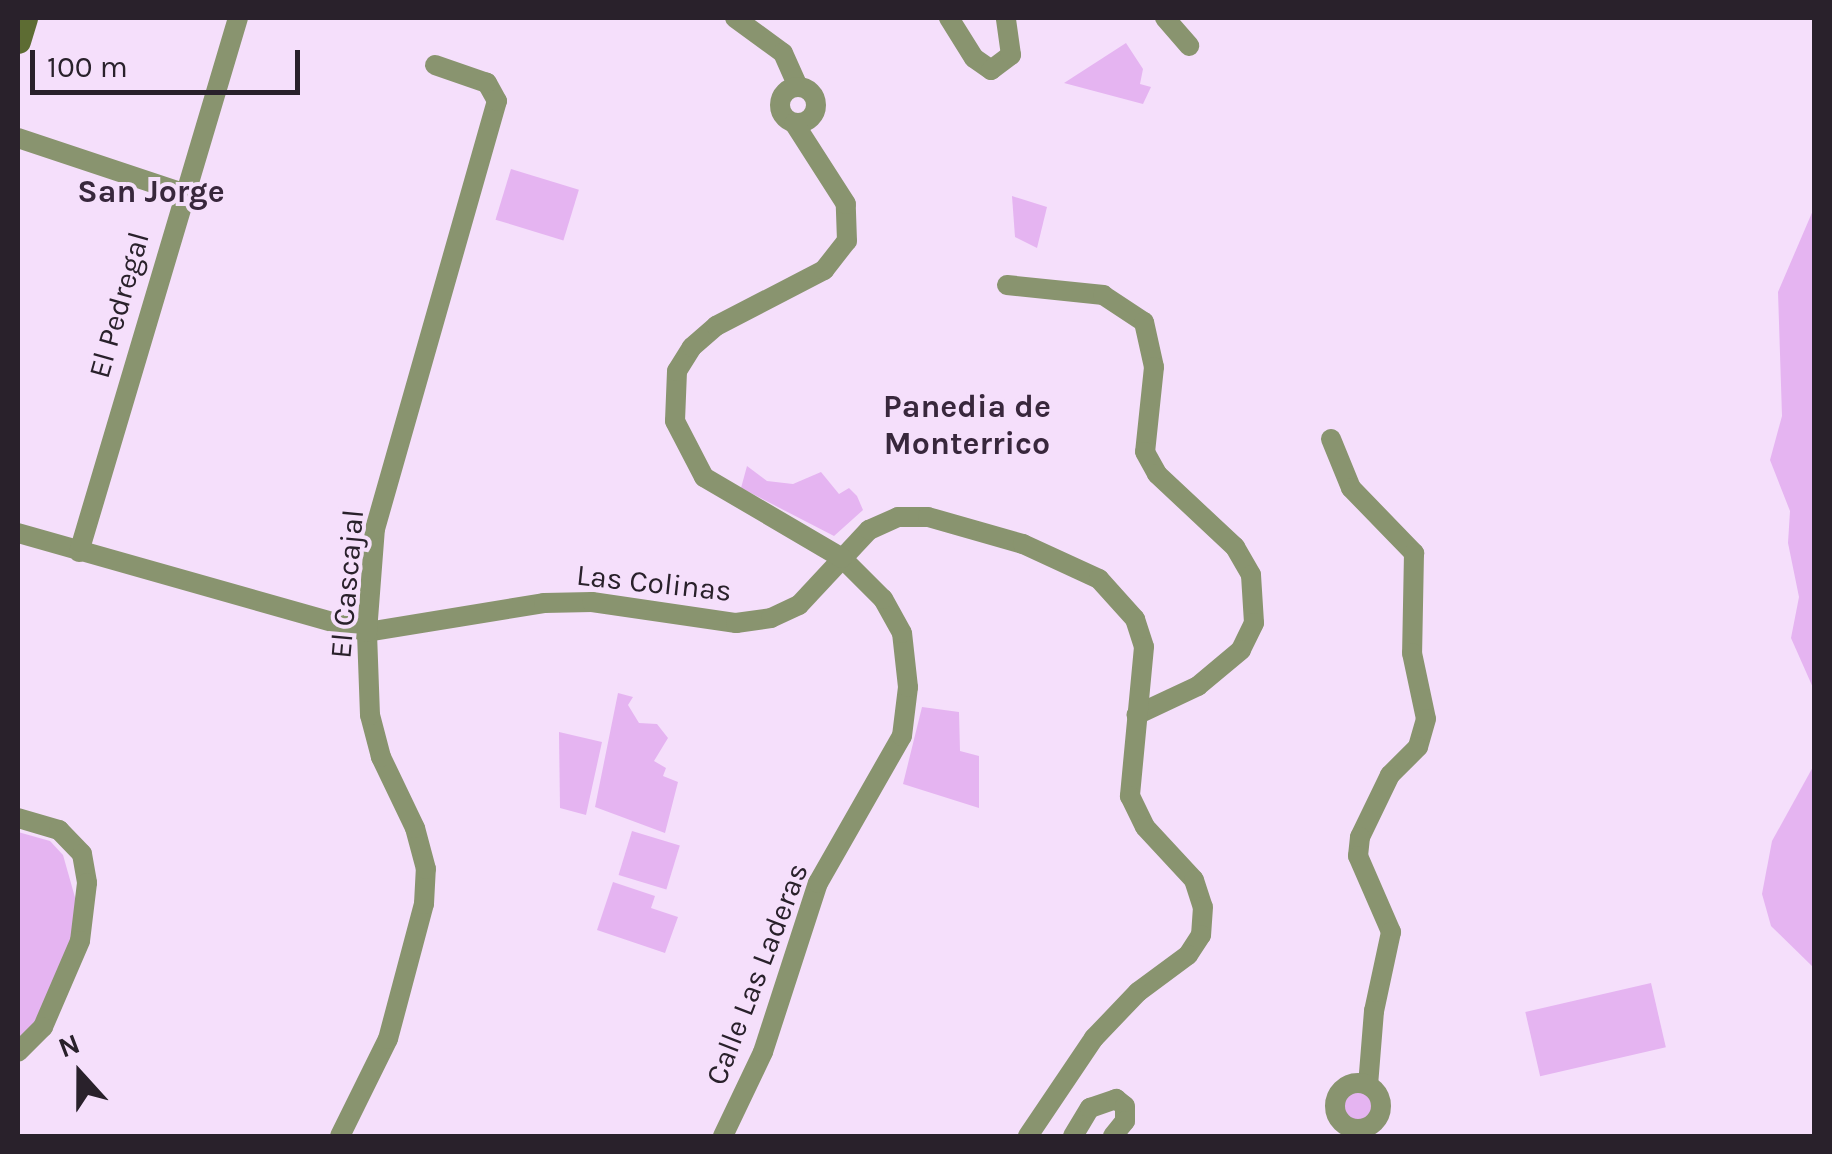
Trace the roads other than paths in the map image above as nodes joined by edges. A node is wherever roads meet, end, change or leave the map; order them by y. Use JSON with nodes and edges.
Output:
{"nodes":[{"id":1,"x":24,"y":18,"type":"edge"},
{"id":2,"x":238,"y":18,"type":"edge"},
{"id":3,"x":735,"y":18,"type":"edge"},
{"id":4,"x":949,"y":18,"type":"edge"},
{"id":5,"x":1006,"y":18,"type":"edge"},
{"id":6,"x":1165,"y":18,"type":"edge"},
{"id":7,"x":18,"y":41,"type":"edge"},
{"id":8,"x":1189,"y":46,"type":"dead end"},
{"id":9,"x":435,"y":65,"type":"dead end"},
{"id":10,"x":798,"y":86,"type":"junction"},
{"id":11,"x":815,"y":113,"type":"junction"},
{"id":12,"x":794,"y":123,"type":"junction"},
{"id":13,"x":18,"y":138,"type":"edge"},
{"id":14,"x":819,"y":153,"type":"junction"},
{"id":15,"x":183,"y":192,"type":"junction"},
{"id":16,"x":1007,"y":285,"type":"dead end"},
{"id":17,"x":1331,"y":439,"type":"dead end"},
{"id":18,"x":18,"y":533,"type":"edge"},
{"id":19,"x":79,"y":552,"type":"junction"},
{"id":20,"x":842,"y":558,"type":"junction"},
{"id":21,"x":367,"y":632,"type":"junction"},
{"id":22,"x":1136,"y":715,"type":"junction"},
{"id":23,"x":18,"y":818,"type":"edge"},
{"id":24,"x":18,"y":1052,"type":"edge"},
{"id":25,"x":1368,"y":1085,"type":"junction"},
{"id":26,"x":1359,"y":1133,"type":"edge"},
{"id":27,"x":340,"y":1136,"type":"edge"},
{"id":28,"x":723,"y":1136,"type":"edge"},
{"id":29,"x":1028,"y":1136,"type":"edge"},
{"id":30,"x":1073,"y":1136,"type":"edge"},
{"id":31,"x":1113,"y":1136,"type":"edge"}],
"edges":[{"from":1,"to":7,"type":"street"},
{"from":2,"to":15,"type":"street","name":"El Pedregal"},
{"from":3,"to":10,"type":"street"},
{"from":4,"to":5,"type":"street"},
{"from":6,"to":8,"type":"street"},
{"from":9,"to":21,"type":"street","name":"El Cascajal"},
{"from":10,"to":11,"type":"street"},
{"from":10,"to":12,"type":"street"},
{"from":11,"to":12,"type":"street"},
{"from":11,"to":14,"type":"street","name":"Calle Las Laderas"},
{"from":12,"to":14,"type":"street","name":"Calle Las Laderas"},
{"from":13,"to":15,"type":"street"},
{"from":14,"to":20,"type":"street","name":"Calle Las Laderas"},
{"from":15,"to":19,"type":"street","name":"El Pedregal"},
{"from":16,"to":22,"type":"street"},
{"from":17,"to":25,"type":"street"},
{"from":18,"to":19,"type":"street","name":"Las Colinas"},
{"from":19,"to":21,"type":"street","name":"Las Colinas"},
{"from":20,"to":21,"type":"street","name":"Las Colinas"},
{"from":20,"to":22,"type":"street","name":"Las Colinas"},
{"from":20,"to":28,"type":"street","name":"Calle Las Laderas"},
{"from":21,"to":27,"type":"street","name":"El Cascajal"},
{"from":22,"to":29,"type":"street","name":"Las Colinas"},
{"from":23,"to":24,"type":"street"},
{"from":25,"to":26,"type":"street"},
{"from":25,"to":26,"type":"street"},
{"from":30,"to":31,"type":"street"}]}
